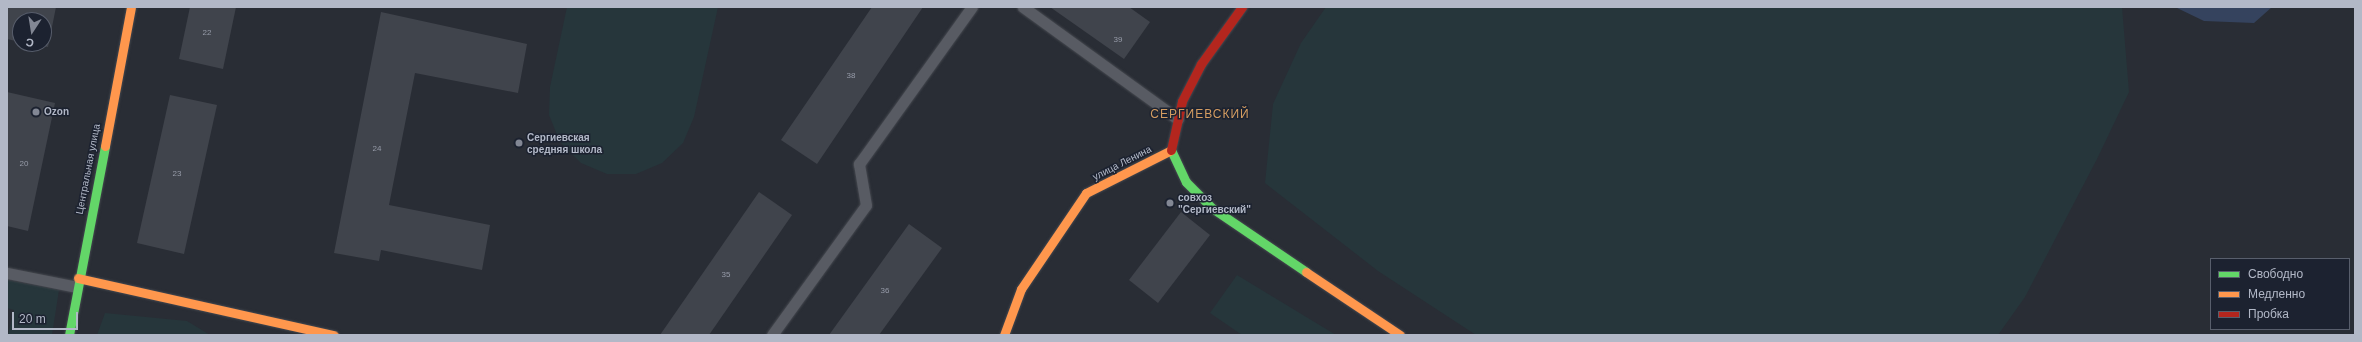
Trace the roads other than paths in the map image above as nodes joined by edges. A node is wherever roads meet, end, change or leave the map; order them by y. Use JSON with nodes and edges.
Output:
{"nodes":[{"id":1,"x":131,"y":7,"type":"edge"},
{"id":2,"x":972,"y":7,"type":"edge"},
{"id":3,"x":1023,"y":7,"type":"edge"},
{"id":4,"x":1242,"y":7,"type":"edge"},
{"id":5,"x":1178,"y":118,"type":"junction"},
{"id":6,"x":1171,"y":150,"type":"junction"},
{"id":7,"x":7,"y":273,"type":"edge"},
{"id":8,"x":77,"y":283,"type":"junction"},
{"id":9,"x":68,"y":335,"type":"edge"},
{"id":10,"x":334,"y":335,"type":"edge"},
{"id":11,"x":772,"y":335,"type":"edge"},
{"id":12,"x":1004,"y":335,"type":"edge"},
{"id":13,"x":1400,"y":335,"type":"edge"}],
"edges":[{"from":1,"to":8,"type":"street","name":"Центральная улица"},
{"from":2,"to":11,"type":"lane"},
{"from":3,"to":5,"type":"lane"},
{"from":4,"to":5,"type":"street"},
{"from":5,"to":6,"type":"street"},
{"from":6,"to":12,"type":"street","name":"улица Ленина"},
{"from":6,"to":13,"type":"street"},
{"from":7,"to":8,"type":"lane"},
{"from":8,"to":9,"type":"street","name":"Центральная улица"},
{"from":8,"to":10,"type":"street"}]}
